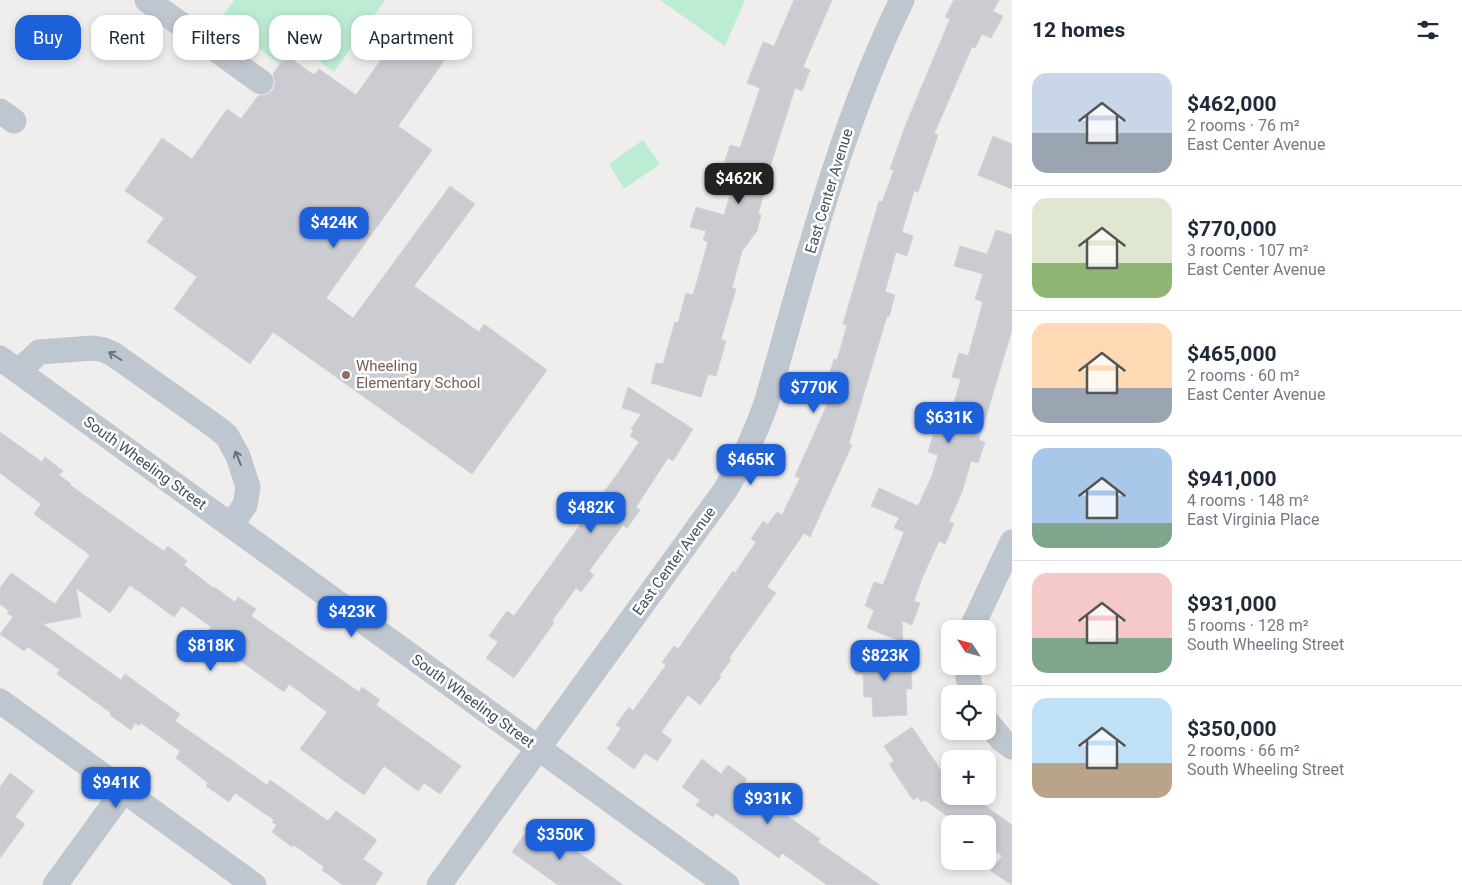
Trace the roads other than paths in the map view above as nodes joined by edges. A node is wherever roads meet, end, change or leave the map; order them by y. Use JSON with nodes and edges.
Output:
{"nodes":[{"id":1,"x":147,"y":0,"type":"edge"},
{"id":2,"x":902,"y":0,"type":"edge"},
{"id":3,"x":261,"y":82,"type":"dead end"},
{"id":4,"x":10,"y":364,"type":"edge"},
{"id":5,"x":231,"y":526,"type":"junction"},
{"id":6,"x":1012,"y":542,"type":"edge"},
{"id":7,"x":975,"y":620,"type":"edge"},
{"id":8,"x":0,"y":701,"type":"edge"},
{"id":9,"x":996,"y":733,"type":"edge"},
{"id":10,"x":1012,"y":747,"type":"edge"},
{"id":11,"x":538,"y":748,"type":"junction"},
{"id":12,"x":124,"y":790,"type":"junction"},
{"id":13,"x":55,"y":885,"type":"edge"},
{"id":14,"x":254,"y":885,"type":"edge"},
{"id":15,"x":439,"y":885,"type":"edge"},
{"id":16,"x":727,"y":885,"type":"edge"}],
"edges":[{"from":1,"to":3,"type":"street"},
{"from":2,"to":11,"type":"street","name":"East Center Avenue"},
{"from":4,"to":5,"type":"street","name":"South Wheeling Street"},
{"from":5,"to":4,"type":"street","one_way":true},
{"from":5,"to":11,"type":"street","name":"South Wheeling Street"},
{"from":6,"to":7,"type":"street"},
{"from":8,"to":12,"type":"street"},
{"from":9,"to":10,"type":"street"},
{"from":11,"to":15,"type":"street","name":"East Center Avenue"},
{"from":11,"to":16,"type":"street","name":"South Wheeling Street"},
{"from":12,"to":13,"type":"street"},
{"from":12,"to":14,"type":"street"}]}
